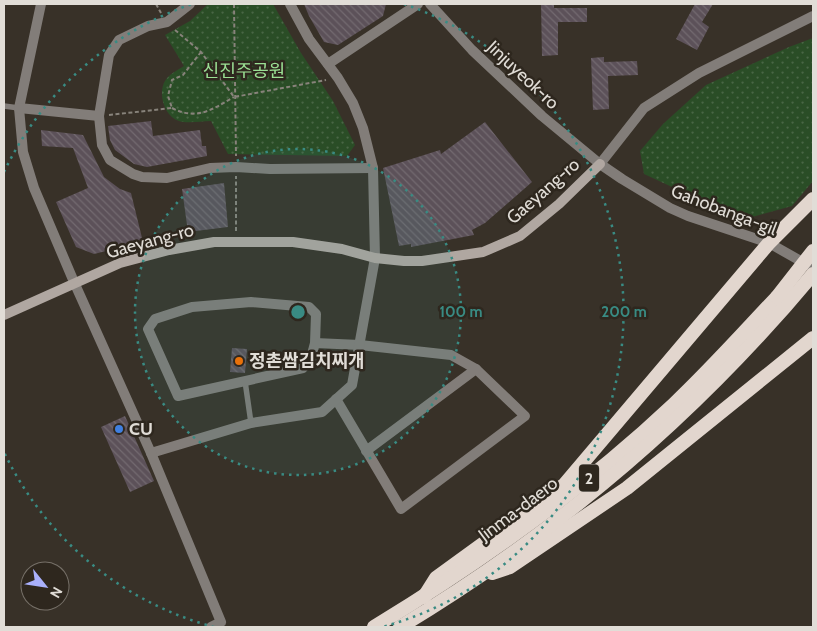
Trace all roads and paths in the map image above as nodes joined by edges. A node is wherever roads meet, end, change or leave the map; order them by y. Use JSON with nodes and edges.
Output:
{"nodes":[{"id":1,"x":41,"y":4,"type":"edge"},
{"id":2,"x":156,"y":4,"type":"edge"},
{"id":3,"x":190,"y":4,"type":"edge"},
{"id":4,"x":234,"y":4,"type":"edge"},
{"id":5,"x":290,"y":4,"type":"edge"},
{"id":6,"x":418,"y":4,"type":"edge"},
{"id":7,"x":430,"y":4,"type":"edge"},
{"id":8,"x":813,"y":16,"type":"edge"},
{"id":9,"x":167,"y":22,"type":"junction"},
{"id":10,"x":201,"y":52,"type":"junction"},
{"id":11,"x":328,"y":64,"type":"junction"},
{"id":12,"x":338,"y":78,"type":"junction"},
{"id":13,"x":234,"y":97,"type":"junction"},
{"id":14,"x":4,"y":106,"type":"edge"},
{"id":15,"x":19,"y":108,"type":"junction"},
{"id":16,"x":172,"y":108,"type":"junction"},
{"id":17,"x":99,"y":116,"type":"junction"},
{"id":18,"x":600,"y":164,"type":"junction"},
{"id":19,"x":236,"y":167,"type":"junction"},
{"id":20,"x":373,"y":168,"type":"junction"},
{"id":21,"x":813,"y":199,"type":"edge"},
{"id":22,"x":236,"y":242,"type":"junction"},
{"id":23,"x":769,"y":243,"type":"junction"},
{"id":24,"x":813,"y":251,"type":"edge"},
{"id":25,"x":375,"y":258,"type":"junction"},
{"id":26,"x":813,"y":268,"type":"edge"},
{"id":27,"x":813,"y":274,"type":"edge"},
{"id":28,"x":74,"y":282,"type":"junction"},
{"id":29,"x":783,"y":300,"type":"junction"},
{"id":30,"x":4,"y":315,"type":"edge"},
{"id":31,"x":813,"y":338,"type":"edge"},
{"id":32,"x":315,"y":343,"type":"junction"},
{"id":33,"x":360,"y":345,"type":"junction"},
{"id":34,"x":476,"y":369,"type":"junction"},
{"id":35,"x":246,"y":381,"type":"junction"},
{"id":36,"x":336,"y":399,"type":"junction"},
{"id":37,"x":251,"y":423,"type":"junction"},
{"id":38,"x":366,"y":451,"type":"junction"},
{"id":39,"x":151,"y":453,"type":"junction"},
{"id":40,"x":479,"y":577,"type":"junction"},
{"id":41,"x":424,"y":597,"type":"junction"},
{"id":42,"x":211,"y":627,"type":"edge"},
{"id":43,"x":374,"y":627,"type":"edge"},
{"id":44,"x":400,"y":627,"type":"edge"}],
"edges":[{"from":1,"to":15,"type":"street"},
{"from":2,"to":9,"type":"path"},
{"from":3,"to":9,"type":"street"},
{"from":4,"to":13,"type":"path"},
{"from":5,"to":11,"type":"street"},
{"from":6,"to":11,"type":"street"},
{"from":7,"to":18,"type":"street","name":"Jinjuyeok-ro"},
{"from":8,"to":18,"type":"street","name":"Gaeyang-ro"},
{"from":9,"to":10,"type":"path"},
{"from":9,"to":17,"type":"street"},
{"from":10,"to":13,"type":"path"},
{"from":10,"to":16,"type":"path"},
{"from":11,"to":12,"type":"street"},
{"from":12,"to":13,"type":"path"},
{"from":12,"to":20,"type":"street"},
{"from":13,"to":16,"type":"path"},
{"from":13,"to":19,"type":"path"},
{"from":14,"to":15,"type":"lane"},
{"from":15,"to":17,"type":"street"},
{"from":15,"to":28,"type":"street"},
{"from":16,"to":17,"type":"path"},
{"from":17,"to":19,"type":"street"},
{"from":18,"to":23,"type":"street","name":"Gahobanga-gil"},
{"from":18,"to":25,"type":"main road","name":"Gaeyang-ro"},
{"from":19,"to":20,"type":"street"},
{"from":19,"to":22,"type":"path"},
{"from":20,"to":25,"type":"street"},
{"from":21,"to":23,"type":"highway"},
{"from":22,"to":25,"type":"main road","name":"Gaeyang-ro"},
{"from":22,"to":28,"type":"main road","name":"Gaeyang-ro"},
{"from":23,"to":26,"type":"street","name":"Gahobanga-gil"},
{"from":23,"to":41,"type":"highway"},
{"from":24,"to":29,"type":"highway","number":"2","bridge":true},
{"from":25,"to":33,"type":"street"},
{"from":27,"to":29,"type":"highway","number":"2"},
{"from":28,"to":30,"type":"main road","name":"Gaeyang-ro"},
{"from":28,"to":39,"type":"street"},
{"from":29,"to":40,"type":"highway","name":"Jinma-daero","number":"2"},
{"from":29,"to":41,"type":"highway","name":"Jinma-daero","number":"2"},
{"from":31,"to":40,"type":"highway"},
{"from":32,"to":33,"type":"street"},
{"from":32,"to":35,"type":"street"},
{"from":32,"to":35,"type":"street"},
{"from":33,"to":34,"type":"street"},
{"from":33,"to":36,"type":"street"},
{"from":34,"to":38,"type":"street"},
{"from":34,"to":38,"type":"street"},
{"from":35,"to":37,"type":"lane"},
{"from":36,"to":37,"type":"street"},
{"from":36,"to":38,"type":"street"},
{"from":37,"to":39,"type":"street"},
{"from":39,"to":42,"type":"street"},
{"from":40,"to":44,"type":"highway","name":"Jinma-daero","number":"2"},
{"from":41,"to":43,"type":"highway","name":"Jinma-daero","number":"2"}]}
